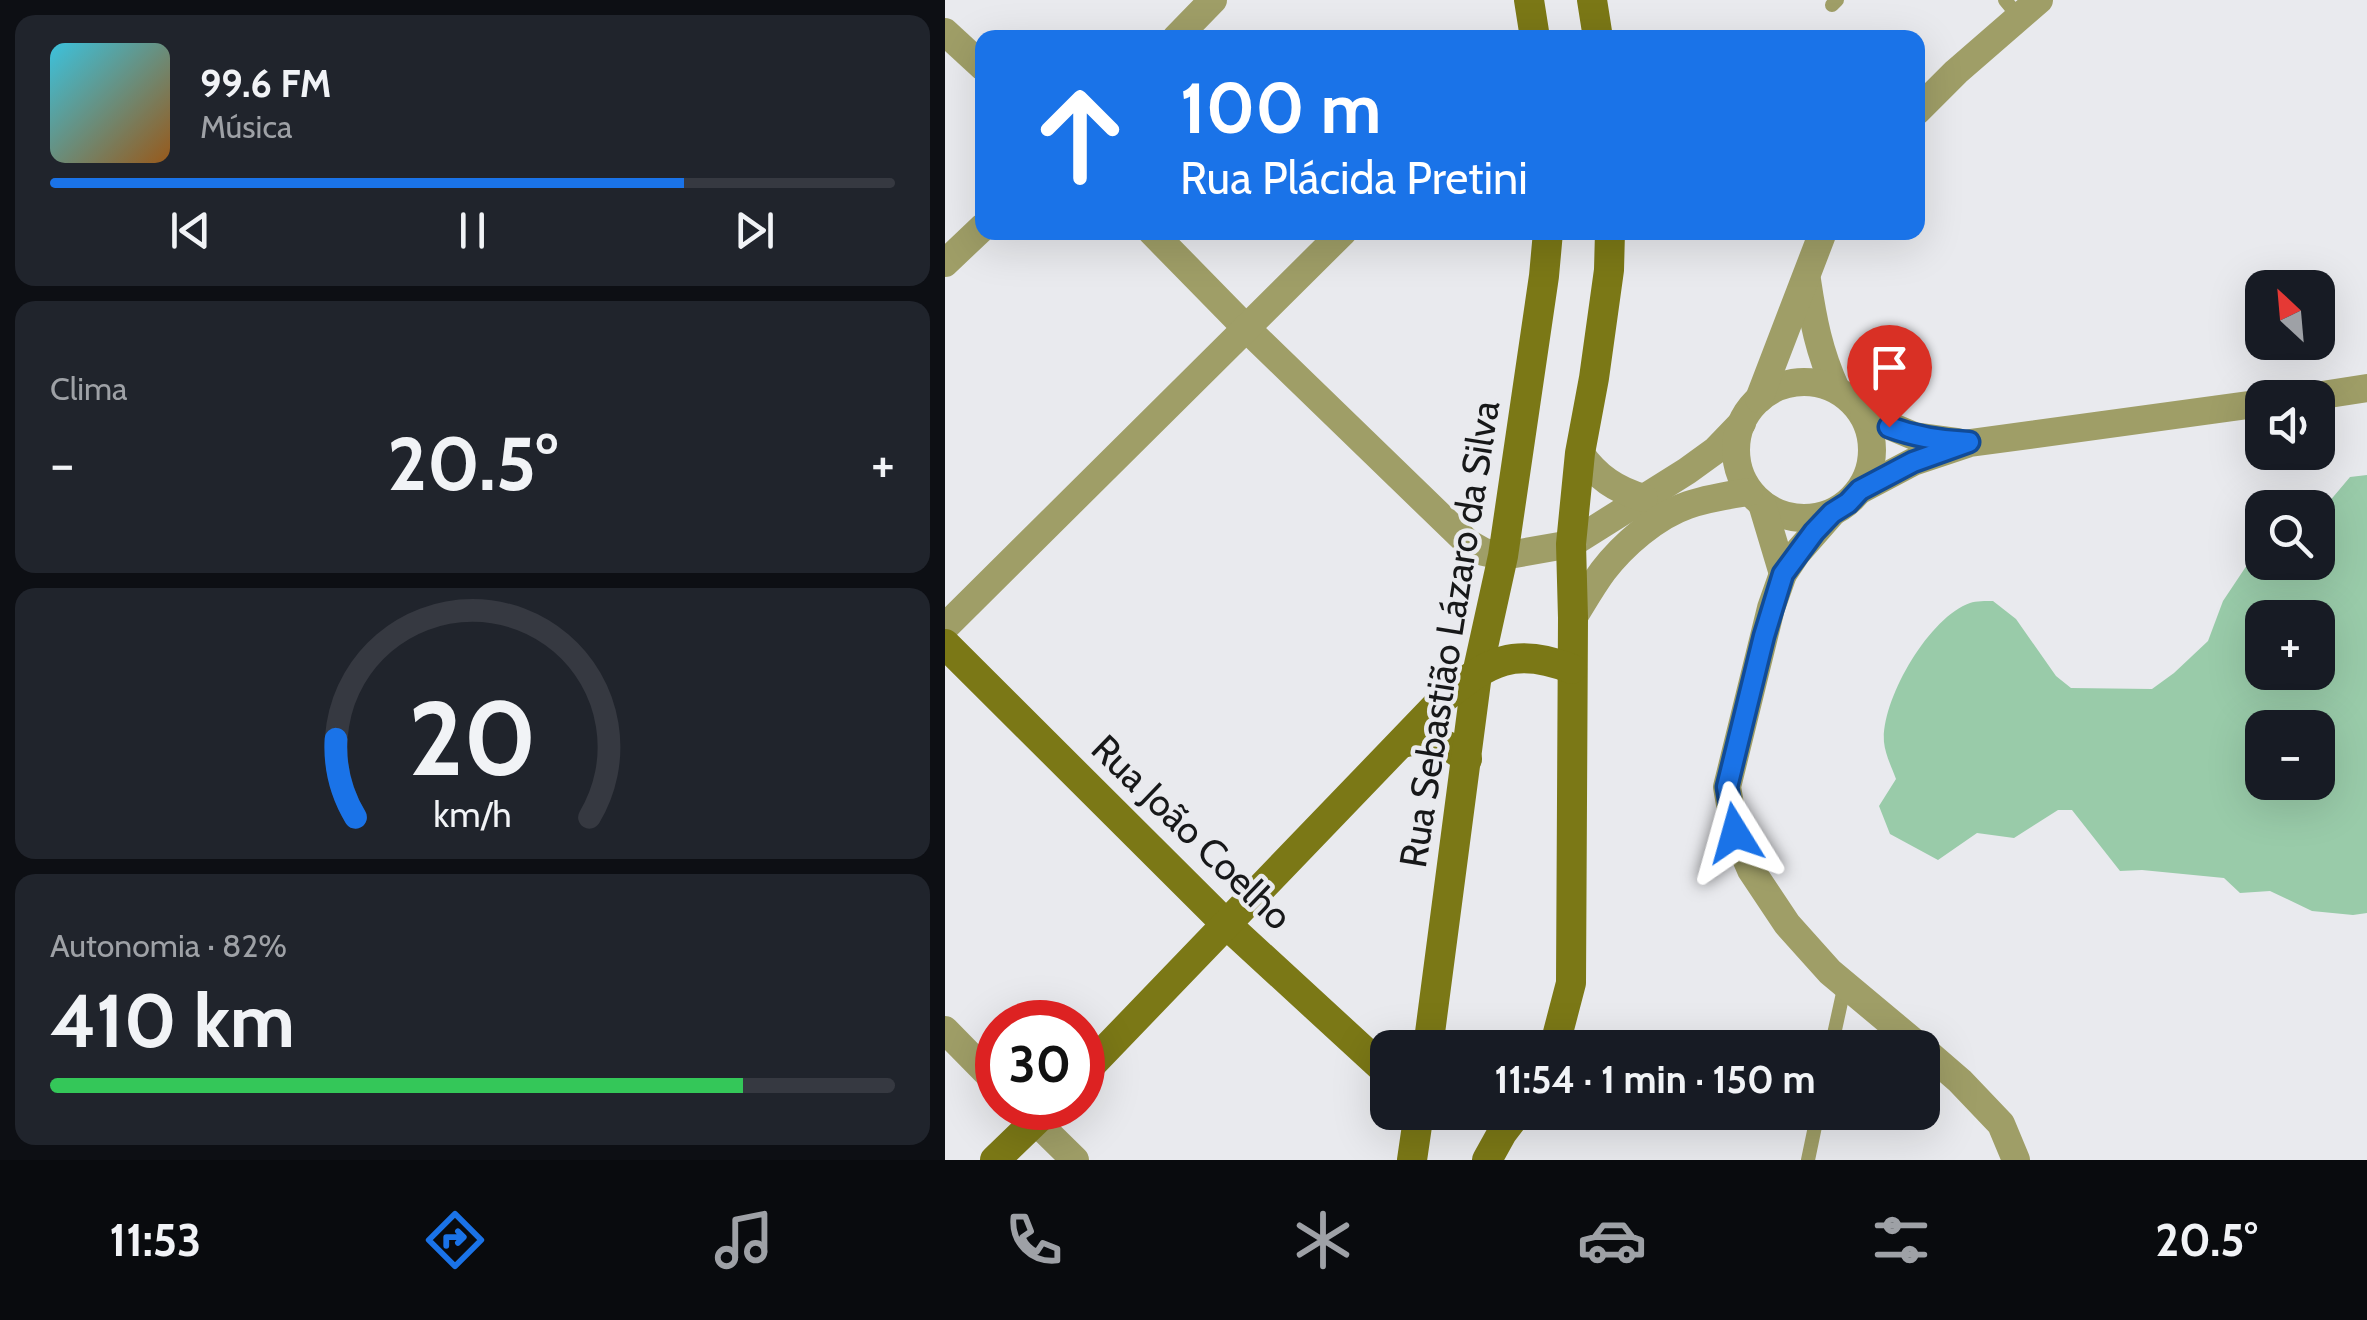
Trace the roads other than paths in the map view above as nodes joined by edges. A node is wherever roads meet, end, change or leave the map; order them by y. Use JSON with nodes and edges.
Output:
{"nodes":[{"id":1,"x":1213,"y":0,"type":"edge"},
{"id":2,"x":1529,"y":0,"type":"edge"},
{"id":3,"x":1592,"y":0,"type":"edge"},
{"id":4,"x":2021,"y":6,"type":"edge"},
{"id":5,"x":1184,"y":30,"type":"edge"},
{"id":6,"x":1534,"y":30,"type":"edge"},
{"id":7,"x":1597,"y":30,"type":"edge"},
{"id":8,"x":945,"y":32,"type":"edge"},
{"id":9,"x":975,"y":60,"type":"edge"},
{"id":10,"x":1925,"y":102,"type":"edge"},
{"id":11,"x":975,"y":235,"type":"edge"},
{"id":12,"x":1160,"y":240,"type":"edge"},
{"id":13,"x":1335,"y":240,"type":"edge"},
{"id":14,"x":1546,"y":240,"type":"edge"},
{"id":15,"x":1610,"y":240,"type":"edge"},
{"id":16,"x":1820,"y":240,"type":"edge"},
{"id":17,"x":945,"y":263,"type":"edge"},
{"id":18,"x":1806,"y":274,"type":"junction"},
{"id":19,"x":1248,"y":330,"type":"junction"},
{"id":20,"x":2367,"y":388,"type":"edge"},
{"id":21,"x":1836,"y":389,"type":"junction"},
{"id":22,"x":2335,"y":393,"type":"edge"},
{"id":23,"x":1759,"y":399,"type":"junction"},
{"id":24,"x":2245,"y":405,"type":"edge"},
{"id":25,"x":1863,"y":415,"type":"junction"},
{"id":26,"x":1742,"y":423,"type":"junction"},
{"id":27,"x":1969,"y":442,"type":"junction"},
{"id":28,"x":1580,"y":453,"type":"junction"},
{"id":29,"x":1860,"y":490,"type":"junction"},
{"id":30,"x":1645,"y":498,"type":"junction"},
{"id":31,"x":1755,"y":498,"type":"junction"},
{"id":32,"x":1832,"y":513,"type":"junction"},
{"id":33,"x":1571,"y":544,"type":"junction"},
{"id":34,"x":1503,"y":556,"type":"junction"},
{"id":35,"x":1783,"y":574,"type":"junction"},
{"id":36,"x":1573,"y":618,"type":"junction"},
{"id":37,"x":945,"y":628,"type":"edge"},
{"id":38,"x":945,"y":644,"type":"edge"},
{"id":39,"x":1572,"y":670,"type":"junction"},
{"id":40,"x":1477,"y":674,"type":"junction"},
{"id":41,"x":1402,"y":743,"type":"junction"},
{"id":42,"x":1467,"y":759,"type":"junction"},
{"id":43,"x":1225,"y":924,"type":"junction"},
{"id":44,"x":1845,"y":984,"type":"junction"},
{"id":45,"x":945,"y":1030,"type":"edge"},
{"id":46,"x":1430,"y":1030,"type":"edge"},
{"id":47,"x":1559,"y":1030,"type":"edge"},
{"id":48,"x":1835,"y":1030,"type":"edge"},
{"id":49,"x":1900,"y":1030,"type":"edge"},
{"id":50,"x":1105,"y":1050,"type":"edge"},
{"id":51,"x":1370,"y":1056,"type":"edge"},
{"id":52,"x":975,"y":1060,"type":"edge"},
{"id":53,"x":1940,"y":1063,"type":"edge"},
{"id":54,"x":1021,"y":1130,"type":"edge"},
{"id":55,"x":1051,"y":1130,"type":"edge"},
{"id":56,"x":1416,"y":1130,"type":"edge"},
{"id":57,"x":1504,"y":1130,"type":"edge"},
{"id":58,"x":1814,"y":1130,"type":"edge"},
{"id":59,"x":995,"y":1160,"type":"edge"},
{"id":60,"x":1075,"y":1160,"type":"edge"},
{"id":61,"x":1412,"y":1160,"type":"edge"},
{"id":62,"x":1487,"y":1160,"type":"edge"},
{"id":63,"x":1808,"y":1160,"type":"edge"},
{"id":64,"x":2016,"y":1160,"type":"edge"}],
"edges":[{"from":1,"to":5,"type":"street"},
{"from":2,"to":6,"type":"street"},
{"from":3,"to":7,"type":"street"},
{"from":4,"to":10,"type":"street"},
{"from":8,"to":9,"type":"street"},
{"from":11,"to":17,"type":"street"},
{"from":12,"to":19,"type":"street"},
{"from":13,"to":19,"type":"street"},
{"from":14,"to":34,"type":"street","name":"Rua Sebastião Lázaro da Silva"},
{"from":15,"to":28,"type":"street"},
{"from":16,"to":18,"type":"street"},
{"from":18,"to":21,"type":"street"},
{"from":18,"to":23,"type":"street"},
{"from":19,"to":34,"type":"street"},
{"from":19,"to":37,"type":"street"},
{"from":20,"to":22,"type":"street"},
{"from":21,"to":23,"type":"street"},
{"from":21,"to":25,"type":"street"},
{"from":23,"to":26,"type":"street"},
{"from":24,"to":27,"type":"street"},
{"from":25,"to":27,"type":"street"},
{"from":25,"to":29,"type":"street"},
{"from":26,"to":30,"type":"street"},
{"from":26,"to":31,"type":"street"},
{"from":27,"to":29,"type":"street"},
{"from":28,"to":30,"type":"street"},
{"from":28,"to":33,"type":"street"},
{"from":29,"to":32,"type":"street"},
{"from":30,"to":33,"type":"street"},
{"from":31,"to":32,"type":"street"},
{"from":31,"to":35,"type":"street"},
{"from":31,"to":36,"type":"street"},
{"from":32,"to":35,"type":"street"},
{"from":33,"to":34,"type":"street"},
{"from":33,"to":36,"type":"street"},
{"from":34,"to":40,"type":"street","name":"Rua Sebastião Lázaro da Silva"},
{"from":35,"to":44,"type":"street"},
{"from":36,"to":39,"type":"street"},
{"from":38,"to":43,"type":"street","name":"Rua João Coelho"},
{"from":39,"to":40,"type":"street"},
{"from":39,"to":47,"type":"street"},
{"from":40,"to":41,"type":"street"},
{"from":40,"to":42,"type":"street","name":"Rua Sebastião Lázaro da Silva"},
{"from":41,"to":42,"type":"street"},
{"from":41,"to":43,"type":"street"},
{"from":42,"to":46,"type":"street","name":"Rua Sebastião Lázaro da Silva"},
{"from":43,"to":50,"type":"street"},
{"from":43,"to":51,"type":"street","name":"Rua João Coelho"},
{"from":44,"to":48,"type":"lane"},
{"from":44,"to":49,"type":"street"},
{"from":45,"to":52,"type":"street"},
{"from":53,"to":64,"type":"street"},
{"from":54,"to":59,"type":"street"},
{"from":55,"to":60,"type":"street"},
{"from":56,"to":61,"type":"street"},
{"from":57,"to":62,"type":"street"},
{"from":58,"to":63,"type":"lane"}]}
